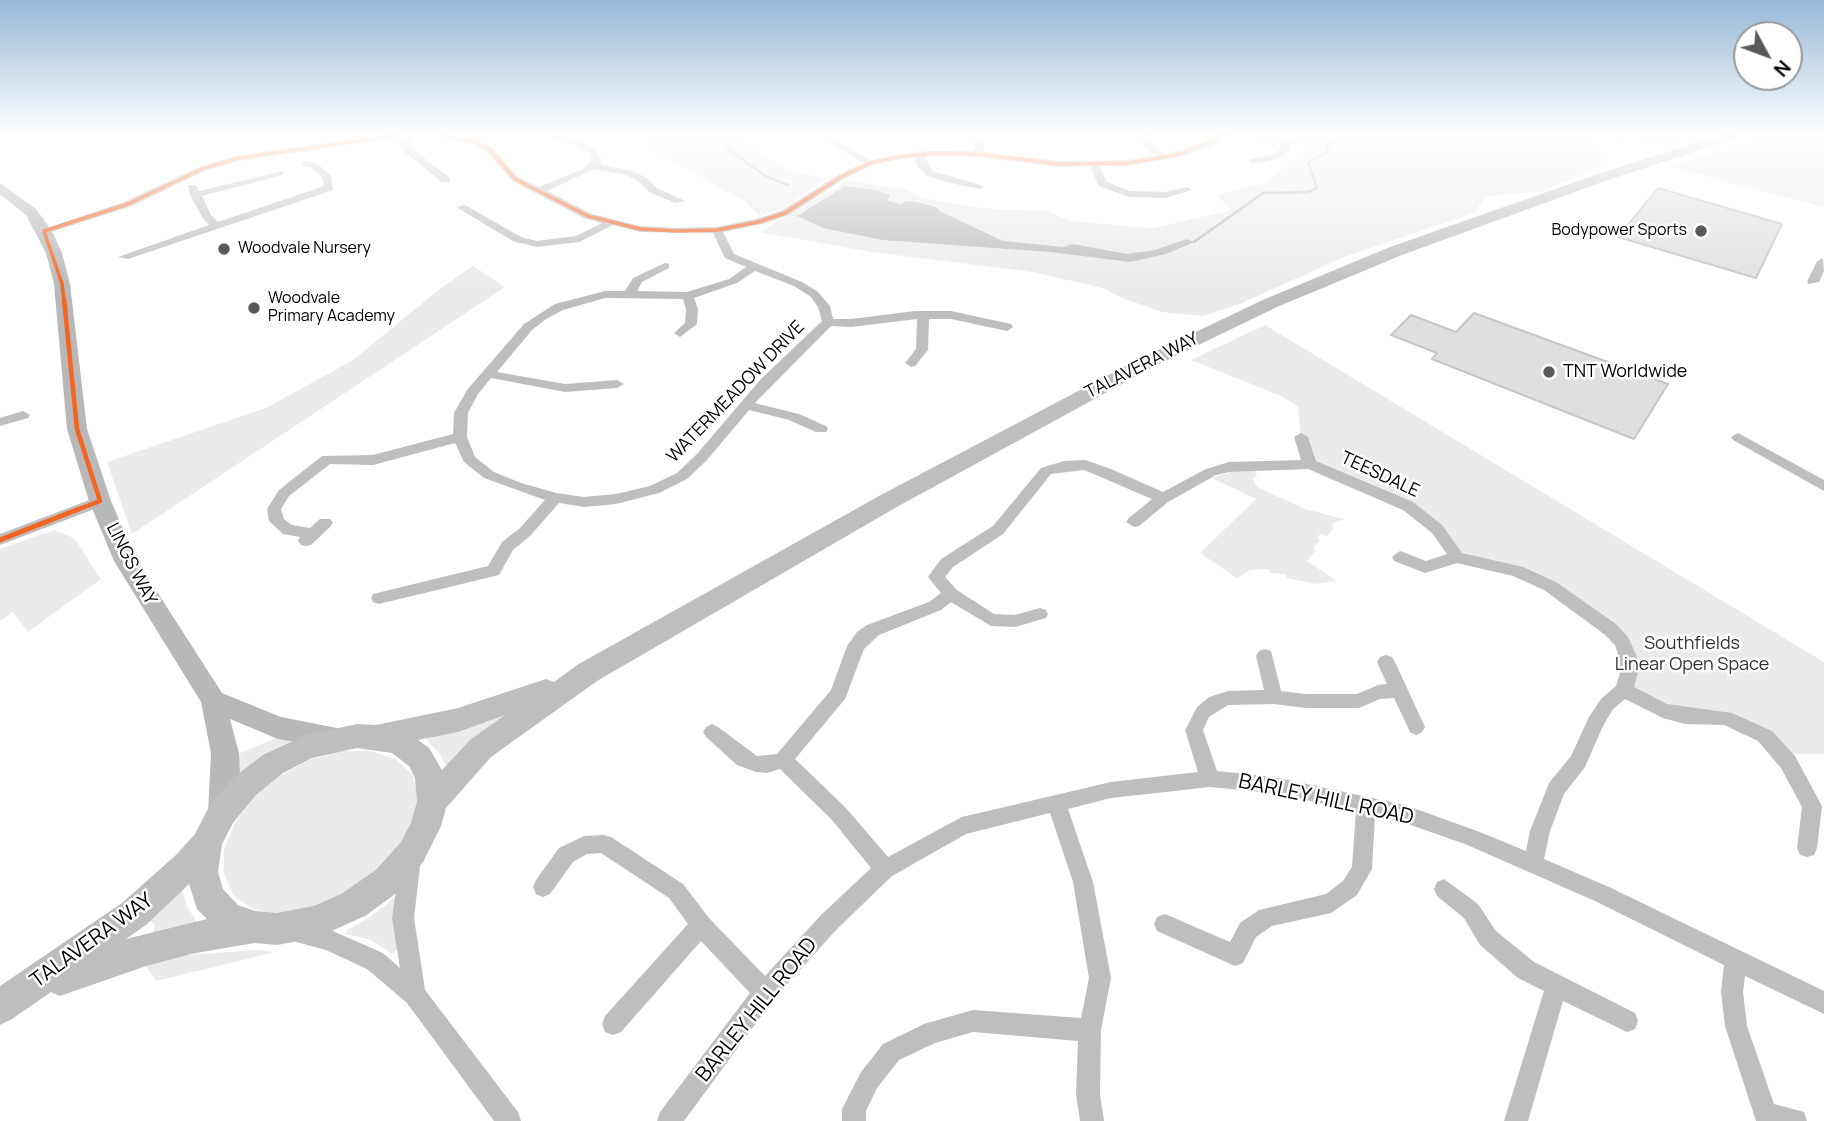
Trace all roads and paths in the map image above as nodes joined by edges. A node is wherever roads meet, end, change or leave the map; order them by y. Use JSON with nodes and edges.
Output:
{"nodes":[{"id":1,"x":0,"y":187,"type":"edge"},
{"id":2,"x":160,"y":187,"type":"edge"},
{"id":3,"x":192,"y":187,"type":"edge"},
{"id":4,"x":225,"y":187,"type":"edge"},
{"id":5,"x":329,"y":187,"type":"edge"},
{"id":6,"x":531,"y":187,"type":"edge"},
{"id":7,"x":546,"y":187,"type":"edge"},
{"id":8,"x":650,"y":187,"type":"edge"},
{"id":9,"x":825,"y":187,"type":"edge"},
{"id":10,"x":1112,"y":187,"type":"edge"},
{"id":11,"x":1580,"y":187,"type":"edge"},
{"id":12,"x":1186,"y":190,"type":"dead end"},
{"id":13,"x":538,"y":191,"type":"junction"},
{"id":14,"x":195,"y":195,"type":"junction"},
{"id":15,"x":680,"y":201,"type":"dead end"},
{"id":16,"x":461,"y":207,"type":"dead end"},
{"id":17,"x":609,"y":223,"type":"junction"},
{"id":18,"x":217,"y":226,"type":"junction"},
{"id":19,"x":731,"y":228,"type":"junction"},
{"id":20,"x":717,"y":230,"type":"junction"},
{"id":21,"x":44,"y":231,"type":"junction"},
{"id":22,"x":739,"y":260,"type":"junction"},
{"id":23,"x":1823,"y":261,"type":"edge"},
{"id":24,"x":143,"y":266,"type":"dead end"},
{"id":25,"x":665,"y":266,"type":"dead end"},
{"id":26,"x":753,"y":267,"type":"junction"},
{"id":27,"x":1818,"y":276,"type":"edge"},
{"id":28,"x":630,"y":293,"type":"junction"},
{"id":29,"x":688,"y":296,"type":"junction"},
{"id":30,"x":923,"y":315,"type":"junction"},
{"id":31,"x":828,"y":322,"type":"junction"},
{"id":32,"x":1007,"y":327,"type":"dead end"},
{"id":33,"x":680,"y":333,"type":"dead end"},
{"id":34,"x":911,"y":363,"type":"dead end"},
{"id":35,"x":489,"y":374,"type":"junction"},
{"id":36,"x":617,"y":384,"type":"dead end"},
{"id":37,"x":746,"y":405,"type":"junction"},
{"id":38,"x":23,"y":415,"type":"dead end"},
{"id":39,"x":0,"y":422,"type":"edge"},
{"id":40,"x":821,"y":429,"type":"dead end"},
{"id":41,"x":460,"y":437,"type":"junction"},
{"id":42,"x":1301,"y":437,"type":"dead end"},
{"id":43,"x":1738,"y":437,"type":"dead end"},
{"id":44,"x":1310,"y":464,"type":"junction"},
{"id":45,"x":1824,"y":486,"type":"edge"},
{"id":46,"x":555,"y":498,"type":"junction"},
{"id":47,"x":1163,"y":498,"type":"junction"},
{"id":48,"x":100,"y":501,"type":"junction"},
{"id":49,"x":1134,"y":522,"type":"dead end"},
{"id":50,"x":325,"y":523,"type":"dead end"},
{"id":51,"x":0,"y":540,"type":"edge"},
{"id":52,"x":1457,"y":556,"type":"junction"},
{"id":53,"x":1400,"y":557,"type":"dead end"},
{"id":54,"x":951,"y":594,"type":"junction"},
{"id":55,"x":376,"y":598,"type":"dead end"},
{"id":56,"x":1040,"y":614,"type":"dead end"},
{"id":57,"x":1265,"y":656,"type":"dead end"},
{"id":58,"x":1386,"y":662,"type":"dead end"},
{"id":59,"x":587,"y":673,"type":"junction"},
{"id":60,"x":1399,"y":690,"type":"junction"},
{"id":61,"x":1624,"y":690,"type":"junction"},
{"id":62,"x":1274,"y":697,"type":"junction"},
{"id":63,"x":213,"y":700,"type":"junction"},
{"id":64,"x":1416,"y":727,"type":"dead end"},
{"id":65,"x":712,"y":732,"type":"dead end"},
{"id":66,"x":375,"y":737,"type":"junction"},
{"id":67,"x":338,"y":738,"type":"junction"},
{"id":68,"x":783,"y":760,"type":"junction"},
{"id":69,"x":1210,"y":779,"type":"junction"},
{"id":70,"x":432,"y":802,"type":"junction"},
{"id":71,"x":1056,"y":803,"type":"junction"},
{"id":72,"x":1367,"y":804,"type":"junction"},
{"id":73,"x":214,"y":828,"type":"junction"},
{"id":74,"x":1807,"y":848,"type":"dead end"},
{"id":75,"x":412,"y":852,"type":"junction"},
{"id":76,"x":1533,"y":864,"type":"junction"},
{"id":77,"x":885,"y":869,"type":"junction"},
{"id":78,"x":543,"y":887,"type":"dead end"},
{"id":79,"x":1444,"y":889,"type":"dead end"},
{"id":80,"x":701,"y":925,"type":"junction"},
{"id":81,"x":1165,"y":925,"type":"dead end"},
{"id":82,"x":266,"y":928,"type":"junction"},
{"id":83,"x":1736,"y":960,"type":"junction"},
{"id":84,"x":1556,"y":987,"type":"junction"},
{"id":85,"x":765,"y":992,"type":"junction"},
{"id":86,"x":415,"y":995,"type":"junction"},
{"id":87,"x":1824,"y":1003,"type":"edge"},
{"id":88,"x":2,"y":1006,"type":"edge"},
{"id":89,"x":1627,"y":1021,"type":"dead end"},
{"id":90,"x":612,"y":1024,"type":"dead end"},
{"id":91,"x":1090,"y":1030,"type":"junction"},
{"id":92,"x":1768,"y":1118,"type":"edge"},
{"id":93,"x":509,"y":1121,"type":"edge"},
{"id":94,"x":669,"y":1121,"type":"edge"},
{"id":95,"x":854,"y":1121,"type":"edge"},
{"id":96,"x":1092,"y":1121,"type":"edge"},
{"id":97,"x":1516,"y":1121,"type":"edge"},
{"id":98,"x":1795,"y":1121,"type":"edge"}],
"edges":[{"from":1,"to":21,"type":"street","name":"LINGS WAY"},
{"from":2,"to":21,"type":"street"},
{"from":3,"to":14,"type":"street"},
{"from":4,"to":14,"type":"street"},
{"from":5,"to":18,"type":"street"},
{"from":6,"to":13,"type":"street"},
{"from":7,"to":13,"type":"street"},
{"from":8,"to":15,"type":"street"},
{"from":9,"to":19,"type":"street"},
{"from":10,"to":12,"type":"street"},
{"from":11,"to":59,"type":"main road","name":"TALAVERA WAY"},
{"from":13,"to":17,"type":"street"},
{"from":14,"to":18,"type":"street"},
{"from":16,"to":17,"type":"street"},
{"from":17,"to":20,"type":"street"},
{"from":18,"to":24,"type":"street"},
{"from":19,"to":20,"type":"street"},
{"from":19,"to":22,"type":"street"},
{"from":20,"to":22,"type":"street","name":"WATERMEADOW DRIVE"},
{"from":21,"to":48,"type":"street","name":"LINGS WAY"},
{"from":22,"to":26,"type":"street","name":"WATERMEADOW DRIVE"},
{"from":23,"to":27,"type":"street"},
{"from":25,"to":28,"type":"street"},
{"from":26,"to":29,"type":"street"},
{"from":26,"to":31,"type":"street","name":"WATERMEADOW DRIVE"},
{"from":28,"to":29,"type":"street"},
{"from":28,"to":35,"type":"street"},
{"from":29,"to":33,"type":"street"},
{"from":30,"to":31,"type":"street"},
{"from":30,"to":32,"type":"street"},
{"from":30,"to":34,"type":"street"},
{"from":31,"to":37,"type":"street","name":"WATERMEADOW DRIVE"},
{"from":35,"to":36,"type":"street"},
{"from":35,"to":41,"type":"street"},
{"from":37,"to":40,"type":"street"},
{"from":37,"to":46,"type":"street","name":"WATERMEADOW DRIVE"},
{"from":38,"to":39,"type":"street"},
{"from":41,"to":46,"type":"street","name":"WATERMEADOW DRIVE"},
{"from":41,"to":50,"type":"street"},
{"from":42,"to":44,"type":"street"},
{"from":43,"to":45,"type":"street"},
{"from":44,"to":47,"type":"street","name":"TEESDALE"},
{"from":44,"to":52,"type":"street","name":"TEESDALE"},
{"from":46,"to":55,"type":"street"},
{"from":47,"to":49,"type":"street","name":"TEESDALE"},
{"from":47,"to":54,"type":"street"},
{"from":48,"to":51,"type":"street"},
{"from":48,"to":63,"type":"street","name":"LINGS WAY"},
{"from":52,"to":53,"type":"street"},
{"from":52,"to":61,"type":"street"},
{"from":54,"to":56,"type":"street"},
{"from":54,"to":68,"type":"street"},
{"from":57,"to":62,"type":"street"},
{"from":58,"to":60,"type":"street"},
{"from":59,"to":66,"type":"main road","name":"TALAVERA WAY"},
{"from":59,"to":70,"type":"main road","name":"TALAVERA WAY"},
{"from":60,"to":62,"type":"street"},
{"from":60,"to":64,"type":"street"},
{"from":61,"to":74,"type":"street"},
{"from":61,"to":76,"type":"street"},
{"from":62,"to":69,"type":"street"},
{"from":63,"to":67,"type":"street"},
{"from":63,"to":73,"type":"street","name":"LINGS WAY"},
{"from":65,"to":68,"type":"street"},
{"from":66,"to":67,"type":"main road"},
{"from":66,"to":70,"type":"main road"},
{"from":67,"to":73,"type":"main road"},
{"from":68,"to":77,"type":"street"},
{"from":69,"to":71,"type":"street","name":"BARLEY HILL ROAD"},
{"from":69,"to":72,"type":"street","name":"BARLEY HILL ROAD"},
{"from":70,"to":75,"type":"main road"},
{"from":71,"to":77,"type":"street","name":"BARLEY HILL ROAD"},
{"from":71,"to":91,"type":"street"},
{"from":72,"to":76,"type":"street","name":"BARLEY HILL ROAD"},
{"from":72,"to":81,"type":"street"},
{"from":73,"to":82,"type":"main road"},
{"from":73,"to":88,"type":"main road","name":"TALAVERA WAY"},
{"from":75,"to":82,"type":"main road"},
{"from":75,"to":86,"type":"street"},
{"from":76,"to":83,"type":"street","name":"BARLEY HILL ROAD"},
{"from":77,"to":85,"type":"street","name":"BARLEY HILL ROAD"},
{"from":78,"to":80,"type":"street"},
{"from":79,"to":84,"type":"street"},
{"from":80,"to":85,"type":"street"},
{"from":80,"to":90,"type":"street"},
{"from":82,"to":86,"type":"street"},
{"from":82,"to":88,"type":"main road","name":"TALAVERA WAY"},
{"from":83,"to":87,"type":"street","name":"BARLEY HILL ROAD"},
{"from":83,"to":92,"type":"street"},
{"from":84,"to":89,"type":"street"},
{"from":84,"to":97,"type":"street"},
{"from":85,"to":94,"type":"street","name":"BARLEY HILL ROAD"},
{"from":86,"to":93,"type":"street"},
{"from":91,"to":95,"type":"street"},
{"from":91,"to":96,"type":"street"},
{"from":92,"to":98,"type":"street"}]}
